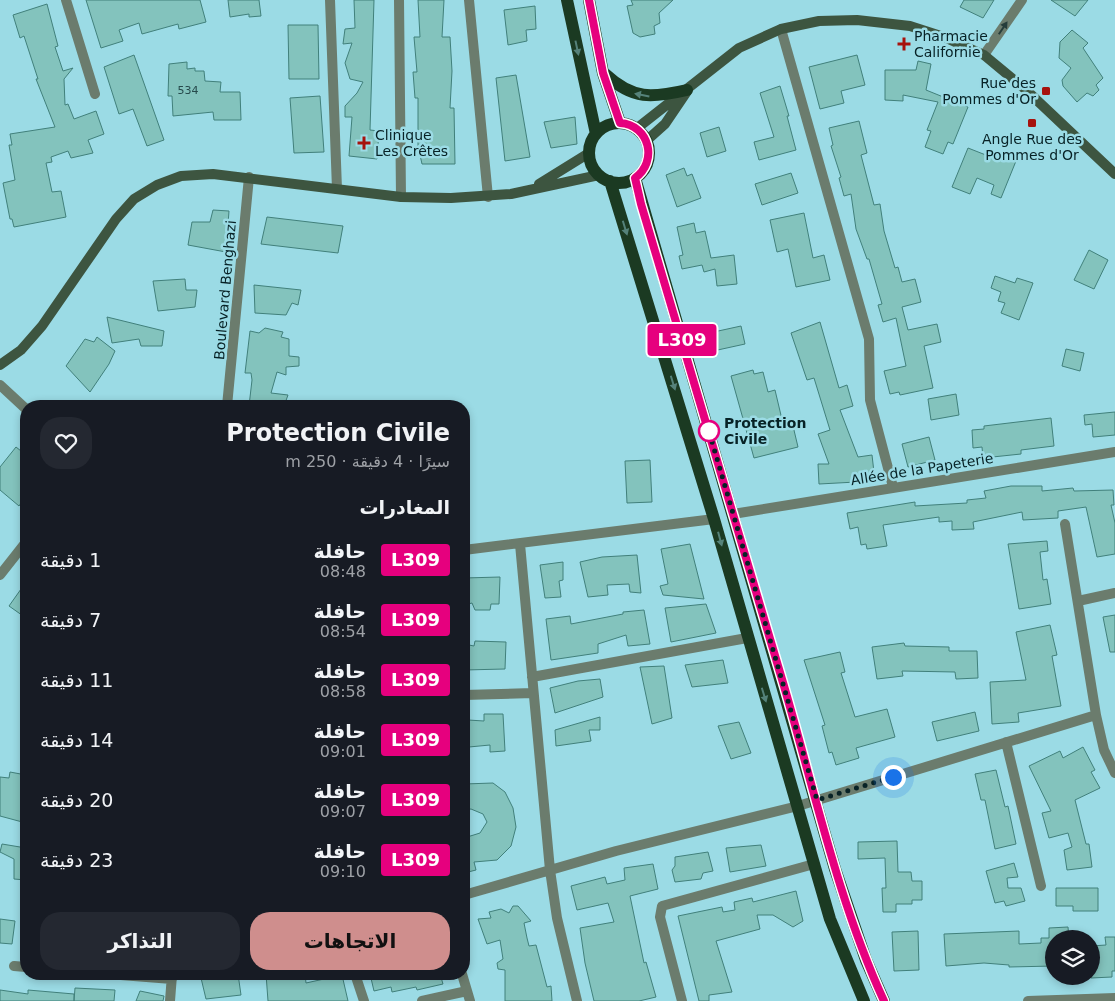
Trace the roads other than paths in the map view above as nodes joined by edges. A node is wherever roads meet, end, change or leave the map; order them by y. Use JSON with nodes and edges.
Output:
{"nodes":[{"id":1,"x":66,"y":0,"type":"edge"},
{"id":2,"x":330,"y":0,"type":"edge"},
{"id":3,"x":399,"y":0,"type":"edge"},
{"id":4,"x":469,"y":0,"type":"edge"},
{"id":5,"x":567,"y":0,"type":"edge"},
{"id":6,"x":589,"y":0,"type":"edge"},
{"id":7,"x":1022,"y":0,"type":"edge"},
{"id":8,"x":781,"y":29,"type":"junction"},
{"id":9,"x":984,"y":55,"type":"junction"},
{"id":10,"x":603,"y":73,"type":"junction"},
{"id":11,"x":687,"y":90,"type":"junction"},
{"id":12,"x":94,"y":94,"type":"dead end"},
{"id":13,"x":620,"y":123,"type":"junction"},
{"id":14,"x":636,"y":129,"type":"junction"},
{"id":15,"x":596,"y":134,"type":"junction"},
{"id":16,"x":646,"y":141,"type":"junction"},
{"id":17,"x":589,"y":153,"type":"junction"},
{"id":18,"x":1115,"y":174,"type":"edge"},
{"id":19,"x":249,"y":177,"type":"junction"},
{"id":20,"x":605,"y":178,"type":"junction"},
{"id":21,"x":635,"y":178,"type":"junction"},
{"id":22,"x":532,"y":188,"type":"junction"},
{"id":23,"x":337,"y":189,"type":"junction"},
{"id":24,"x":401,"y":196,"type":"junction"},
{"id":25,"x":488,"y":197,"type":"junction"},
{"id":26,"x":0,"y":366,"type":"edge"},
{"id":27,"x":0,"y":385,"type":"edge"},
{"id":28,"x":229,"y":400,"type":"edge"},
{"id":29,"x":20,"y":403,"type":"edge"},
{"id":30,"x":1115,"y":452,"type":"edge"},
{"id":31,"x":893,"y":488,"type":"junction"},
{"id":32,"x":733,"y":514,"type":"junction"},
{"id":33,"x":714,"y":519,"type":"junction"},
{"id":34,"x":1065,"y":524,"type":"dead end"},
{"id":35,"x":520,"y":544,"type":"junction"},
{"id":36,"x":20,"y":549,"type":"edge"},
{"id":37,"x":470,"y":549,"type":"edge"},
{"id":38,"x":0,"y":574,"type":"edge"},
{"id":39,"x":1115,"y":593,"type":"edge"},
{"id":40,"x":1078,"y":601,"type":"junction"},
{"id":41,"x":747,"y":638,"type":"junction"},
{"id":42,"x":532,"y":677,"type":"junction"},
{"id":43,"x":533,"y":693,"type":"junction"},
{"id":44,"x":470,"y":695,"type":"edge"},
{"id":45,"x":1096,"y":715,"type":"junction"},
{"id":46,"x":1006,"y":742,"type":"junction"},
{"id":47,"x":1115,"y":773,"type":"edge"},
{"id":48,"x":817,"y":800,"type":"junction"},
{"id":49,"x":798,"y":806,"type":"junction"},
{"id":50,"x":814,"y":864,"type":"junction"},
{"id":51,"x":550,"y":870,"type":"junction"},
{"id":52,"x":1041,"y":886,"type":"dead end"},
{"id":53,"x":470,"y":893,"type":"edge"},
{"id":54,"x":14,"y":966,"type":"dead end"},
{"id":55,"x":20,"y":966,"type":"edge"},
{"id":56,"x":172,"y":980,"type":"edge"},
{"id":57,"x":358,"y":980,"type":"edge"},
{"id":58,"x":464,"y":980,"type":"edge"},
{"id":59,"x":469,"y":996,"type":"edge"},
{"id":60,"x":1115,"y":998,"type":"edge"},
{"id":61,"x":170,"y":1001,"type":"edge"},
{"id":62,"x":364,"y":1001,"type":"edge"},
{"id":63,"x":422,"y":1001,"type":"edge"},
{"id":64,"x":577,"y":1001,"type":"edge"},
{"id":65,"x":682,"y":1001,"type":"edge"},
{"id":66,"x":864,"y":1001,"type":"edge"},
{"id":67,"x":884,"y":1001,"type":"edge"},
{"id":68,"x":1028,"y":1001,"type":"edge"}],
"edges":[{"from":1,"to":12,"type":"street"},
{"from":2,"to":23,"type":"street"},
{"from":3,"to":24,"type":"street"},
{"from":4,"to":25,"type":"street"},
{"from":5,"to":15,"type":"main road","one_way":true},
{"from":6,"to":10,"type":"main road"},
{"from":9,"to":7,"type":"street","one_way":true},
{"from":8,"to":9,"type":"main road"},
{"from":8,"to":11,"type":"main road"},
{"from":8,"to":31,"type":"street"},
{"from":9,"to":18,"type":"main road"},
{"from":11,"to":10,"type":"main road","one_way":true},
{"from":10,"to":13,"type":"main road"},
{"from":11,"to":14,"type":"main road"},
{"from":11,"to":16,"type":"main road"},
{"from":13,"to":14,"type":"main road"},
{"from":13,"to":15,"type":"main road"},
{"from":14,"to":16,"type":"main road"},
{"from":15,"to":17,"type":"main road"},
{"from":16,"to":21,"type":"main road"},
{"from":17,"to":20,"type":"main road"},
{"from":17,"to":22,"type":"main road"},
{"from":19,"to":23,"type":"main road"},
{"from":19,"to":26,"type":"main road"},
{"from":19,"to":28,"type":"street","name":"Boulevard Benghazi"},
{"from":20,"to":21,"type":"main road"},
{"from":20,"to":22,"type":"main road"},
{"from":20,"to":33,"type":"main road","one_way":true},
{"from":21,"to":32,"type":"main road"},
{"from":22,"to":25,"type":"main road"},
{"from":23,"to":24,"type":"main road"},
{"from":24,"to":25,"type":"main road"},
{"from":27,"to":29,"type":"street"},
{"from":30,"to":31,"type":"street","name":"Allée de la Papeterie"},
{"from":31,"to":32,"type":"street","name":"Allée de la Papeterie"},
{"from":32,"to":48,"type":"main road"},
{"from":33,"to":35,"type":"street"},
{"from":33,"to":41,"type":"main road","one_way":true},
{"from":34,"to":40,"type":"street"},
{"from":35,"to":37,"type":"street"},
{"from":35,"to":42,"type":"street"},
{"from":36,"to":38,"type":"street"},
{"from":39,"to":40,"type":"street"},
{"from":40,"to":45,"type":"street"},
{"from":41,"to":42,"type":"street"},
{"from":41,"to":49,"type":"main road","one_way":true},
{"from":42,"to":43,"type":"street"},
{"from":43,"to":44,"type":"street"},
{"from":43,"to":51,"type":"street"},
{"from":45,"to":46,"type":"street"},
{"from":45,"to":47,"type":"street"},
{"from":46,"to":48,"type":"street"},
{"from":46,"to":52,"type":"street"},
{"from":48,"to":49,"type":"street"},
{"from":48,"to":67,"type":"main road"},
{"from":49,"to":50,"type":"main road"},
{"from":49,"to":51,"type":"street"},
{"from":50,"to":65,"type":"street"},
{"from":50,"to":66,"type":"main road"},
{"from":51,"to":53,"type":"street"},
{"from":51,"to":64,"type":"street"},
{"from":54,"to":55,"type":"street"},
{"from":56,"to":61,"type":"street"},
{"from":57,"to":62,"type":"street"},
{"from":58,"to":59,"type":"street"},
{"from":59,"to":63,"type":"street"},
{"from":60,"to":68,"type":"street"}]}
